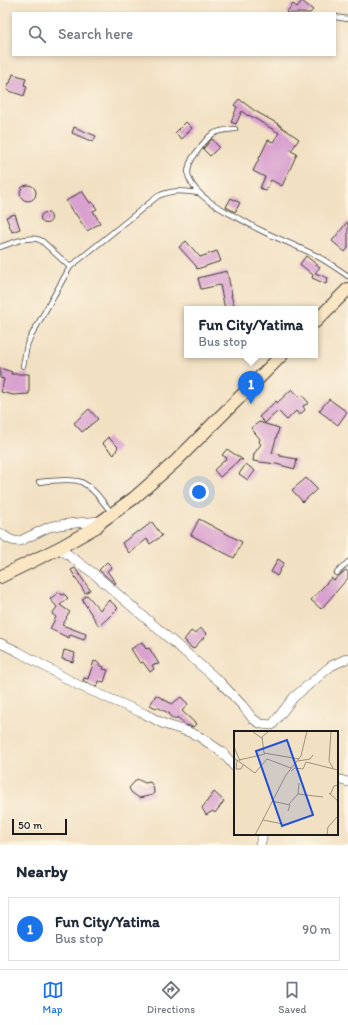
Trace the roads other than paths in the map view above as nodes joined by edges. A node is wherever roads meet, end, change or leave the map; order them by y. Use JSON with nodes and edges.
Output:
{"nodes":[{"id":1,"x":336,"y":17,"type":"edge"},
{"id":2,"x":348,"y":19,"type":"edge"},
{"id":3,"x":235,"y":129,"type":"dead end"},
{"id":4,"x":199,"y":193,"type":"junction"},
{"id":5,"x":0,"y":246,"type":"edge"},
{"id":6,"x":70,"y":267,"type":"junction"},
{"id":7,"x":348,"y":276,"type":"edge"},
{"id":8,"x":348,"y":289,"type":"edge"},
{"id":9,"x":318,"y":319,"type":"edge"},
{"id":10,"x":279,"y":358,"type":"edge"},
{"id":11,"x":23,"y":366,"type":"dead end"},
{"id":12,"x":39,"y":482,"type":"dead end"},
{"id":13,"x":113,"y":514,"type":"junction"},
{"id":14,"x":102,"y":521,"type":"junction"},
{"id":15,"x":0,"y":534,"type":"edge"},
{"id":16,"x":59,"y":548,"type":"junction"},
{"id":17,"x":348,"y":562,"type":"edge"},
{"id":18,"x":337,"y":573,"type":"dead end"},
{"id":19,"x":0,"y":577,"type":"edge"},
{"id":20,"x":0,"y":643,"type":"edge"},
{"id":21,"x":348,"y":658,"type":"edge"},
{"id":22,"x":270,"y":729,"type":"edge"},
{"id":23,"x":234,"y":766,"type":"edge"},
{"id":24,"x":338,"y":779,"type":"edge"},
{"id":25,"x":348,"y":782,"type":"edge"},
{"id":26,"x":262,"y":835,"type":"edge"},
{"id":27,"x":260,"y":845,"type":"edge"}],
"edges":[{"from":1,"to":2,"type":"lane"},
{"from":3,"to":4,"type":"lane"},
{"from":4,"to":6,"type":"lane"},
{"from":4,"to":7,"type":"lane"},
{"from":5,"to":6,"type":"lane"},
{"from":6,"to":11,"type":"lane"},
{"from":8,"to":9,"type":"main road"},
{"from":10,"to":13,"type":"main road"},
{"from":12,"to":13,"type":"lane"},
{"from":13,"to":14,"type":"main road"},
{"from":14,"to":15,"type":"street"},
{"from":14,"to":16,"type":"main road"},
{"from":16,"to":19,"type":"main road"},
{"from":16,"to":22,"type":"street"},
{"from":17,"to":18,"type":"lane"},
{"from":20,"to":23,"type":"street"},
{"from":21,"to":22,"type":"street"},
{"from":24,"to":25,"type":"street"},
{"from":26,"to":27,"type":"street"}]}
